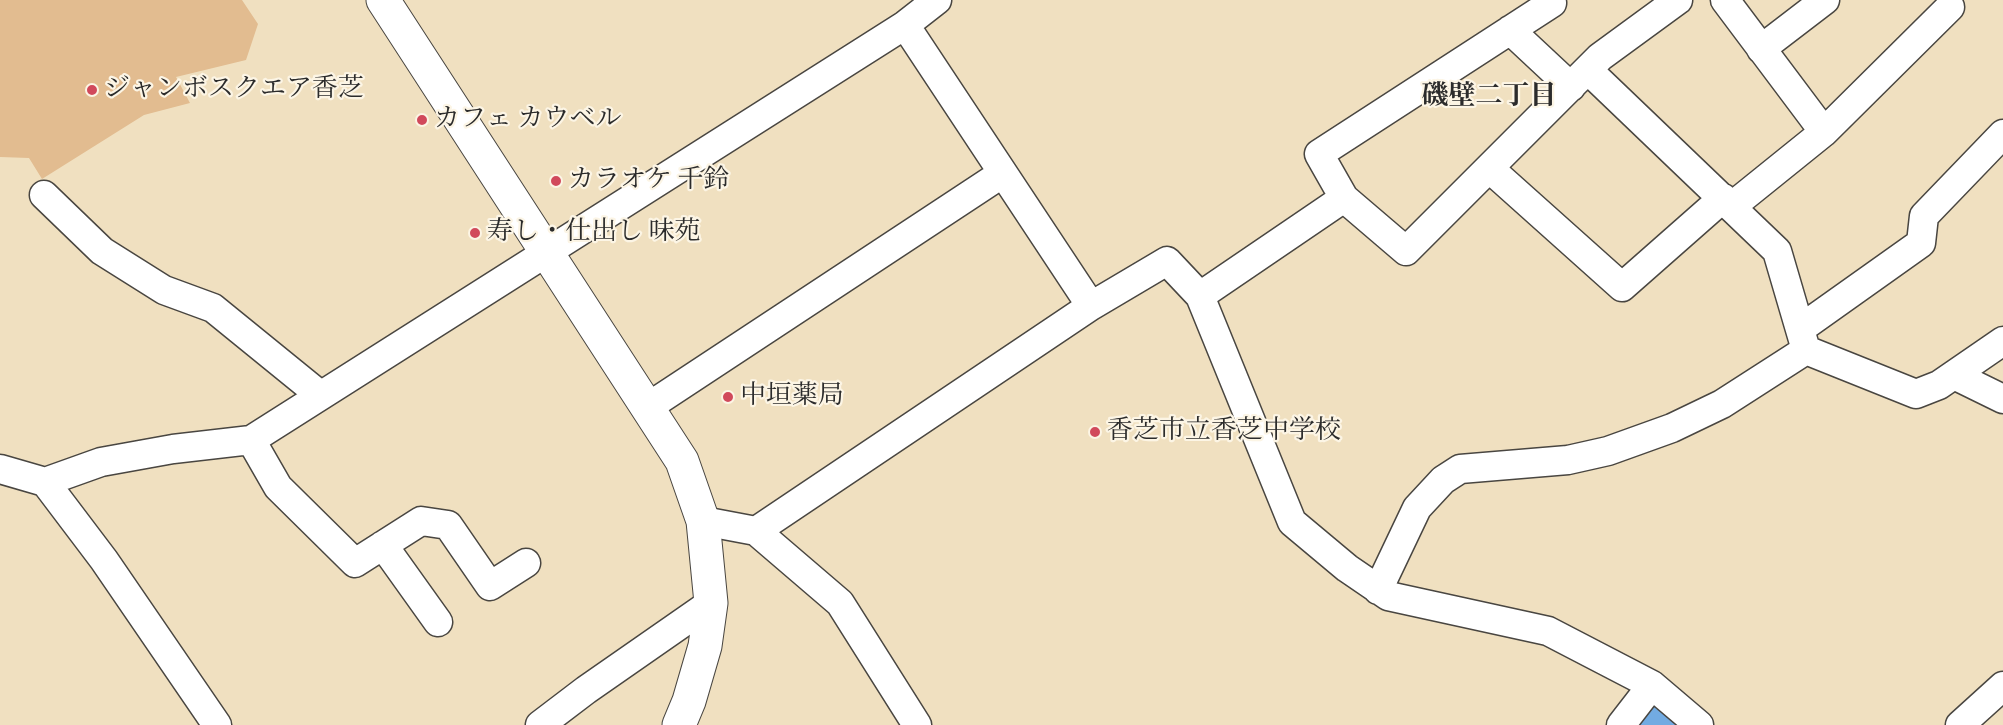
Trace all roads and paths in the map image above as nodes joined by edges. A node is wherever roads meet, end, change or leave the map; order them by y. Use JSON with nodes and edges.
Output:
{"nodes":[{"id":1,"x":383,"y":0,"type":"edge"},
{"id":2,"x":937,"y":0,"type":"edge"},
{"id":3,"x":1678,"y":0,"type":"edge"},
{"id":4,"x":1725,"y":0,"type":"edge"},
{"id":5,"x":1825,"y":0,"type":"edge"},
{"id":6,"x":1552,"y":3,"type":"dead end"},
{"id":7,"x":1950,"y":7,"type":"dead end"},
{"id":8,"x":905,"y":25,"type":"junction"},
{"id":9,"x":1510,"y":30,"type":"junction"},
{"id":10,"x":1761,"y":49,"type":"junction"},
{"id":11,"x":1579,"y":78,"type":"junction"},
{"id":12,"x":1824,"y":132,"type":"junction"},
{"id":13,"x":2003,"y":134,"type":"edge"},
{"id":14,"x":1489,"y":168,"type":"junction"},
{"id":15,"x":1003,"y":173,"type":"junction"},
{"id":16,"x":44,"y":195,"type":"dead end"},
{"id":17,"x":1344,"y":198,"type":"junction"},
{"id":18,"x":1727,"y":202,"type":"junction"},
{"id":19,"x":546,"y":251,"type":"junction"},
{"id":20,"x":1200,"y":296,"type":"junction"},
{"id":21,"x":1091,"y":306,"type":"junction"},
{"id":22,"x":1803,"y":339,"type":"junction"},
{"id":23,"x":2003,"y":341,"type":"edge"},
{"id":24,"x":1954,"y":375,"type":"junction"},
{"id":25,"x":320,"y":395,"type":"junction"},
{"id":26,"x":2003,"y":399,"type":"edge"},
{"id":27,"x":648,"y":407,"type":"junction"},
{"id":28,"x":251,"y":440,"type":"junction"},
{"id":29,"x":0,"y":469,"type":"edge"},
{"id":30,"x":45,"y":483,"type":"junction"},
{"id":31,"x":703,"y":521,"type":"junction"},
{"id":32,"x":756,"y":531,"type":"junction"},
{"id":33,"x":384,"y":545,"type":"junction"},
{"id":34,"x":526,"y":563,"type":"dead end"},
{"id":35,"x":1378,"y":590,"type":"junction"},
{"id":36,"x":711,"y":603,"type":"junction"},
{"id":37,"x":438,"y":622,"type":"dead end"},
{"id":38,"x":1652,"y":685,"type":"junction"},
{"id":39,"x":2003,"y":686,"type":"edge"},
{"id":40,"x":1974,"y":721,"type":"edge"},
{"id":41,"x":217,"y":725,"type":"edge"},
{"id":42,"x":540,"y":725,"type":"edge"},
{"id":43,"x":679,"y":725,"type":"edge"},
{"id":44,"x":917,"y":725,"type":"edge"},
{"id":45,"x":1621,"y":725,"type":"edge"},
{"id":46,"x":1699,"y":725,"type":"edge"}],
"edges":[{"from":1,"to":19,"type":"street"},
{"from":2,"to":8,"type":"street"},
{"from":3,"to":11,"type":"street"},
{"from":4,"to":10,"type":"street"},
{"from":5,"to":10,"type":"street"},
{"from":6,"to":9,"type":"street"},
{"from":7,"to":12,"type":"street"},
{"from":8,"to":15,"type":"street"},
{"from":8,"to":19,"type":"street"},
{"from":9,"to":11,"type":"street"},
{"from":9,"to":17,"type":"street"},
{"from":10,"to":12,"type":"street"},
{"from":11,"to":14,"type":"street"},
{"from":11,"to":18,"type":"street"},
{"from":12,"to":18,"type":"street"},
{"from":13,"to":22,"type":"street"},
{"from":14,"to":17,"type":"street"},
{"from":14,"to":18,"type":"street"},
{"from":15,"to":21,"type":"street"},
{"from":15,"to":27,"type":"street"},
{"from":16,"to":25,"type":"street"},
{"from":17,"to":20,"type":"street"},
{"from":18,"to":22,"type":"street"},
{"from":19,"to":25,"type":"street"},
{"from":19,"to":27,"type":"street"},
{"from":20,"to":21,"type":"street"},
{"from":20,"to":35,"type":"street"},
{"from":21,"to":32,"type":"street"},
{"from":22,"to":24,"type":"street"},
{"from":22,"to":35,"type":"street"},
{"from":23,"to":24,"type":"street"},
{"from":24,"to":26,"type":"street"},
{"from":25,"to":28,"type":"street"},
{"from":27,"to":31,"type":"street"},
{"from":28,"to":30,"type":"street"},
{"from":28,"to":33,"type":"street"},
{"from":29,"to":30,"type":"street"},
{"from":30,"to":41,"type":"street"},
{"from":31,"to":32,"type":"street"},
{"from":31,"to":36,"type":"street"},
{"from":32,"to":44,"type":"street"},
{"from":33,"to":34,"type":"street"},
{"from":33,"to":37,"type":"street"},
{"from":35,"to":38,"type":"street"},
{"from":36,"to":42,"type":"street"},
{"from":36,"to":43,"type":"street"},
{"from":38,"to":45,"type":"street"},
{"from":38,"to":46,"type":"street"},
{"from":39,"to":40,"type":"street"}]}
